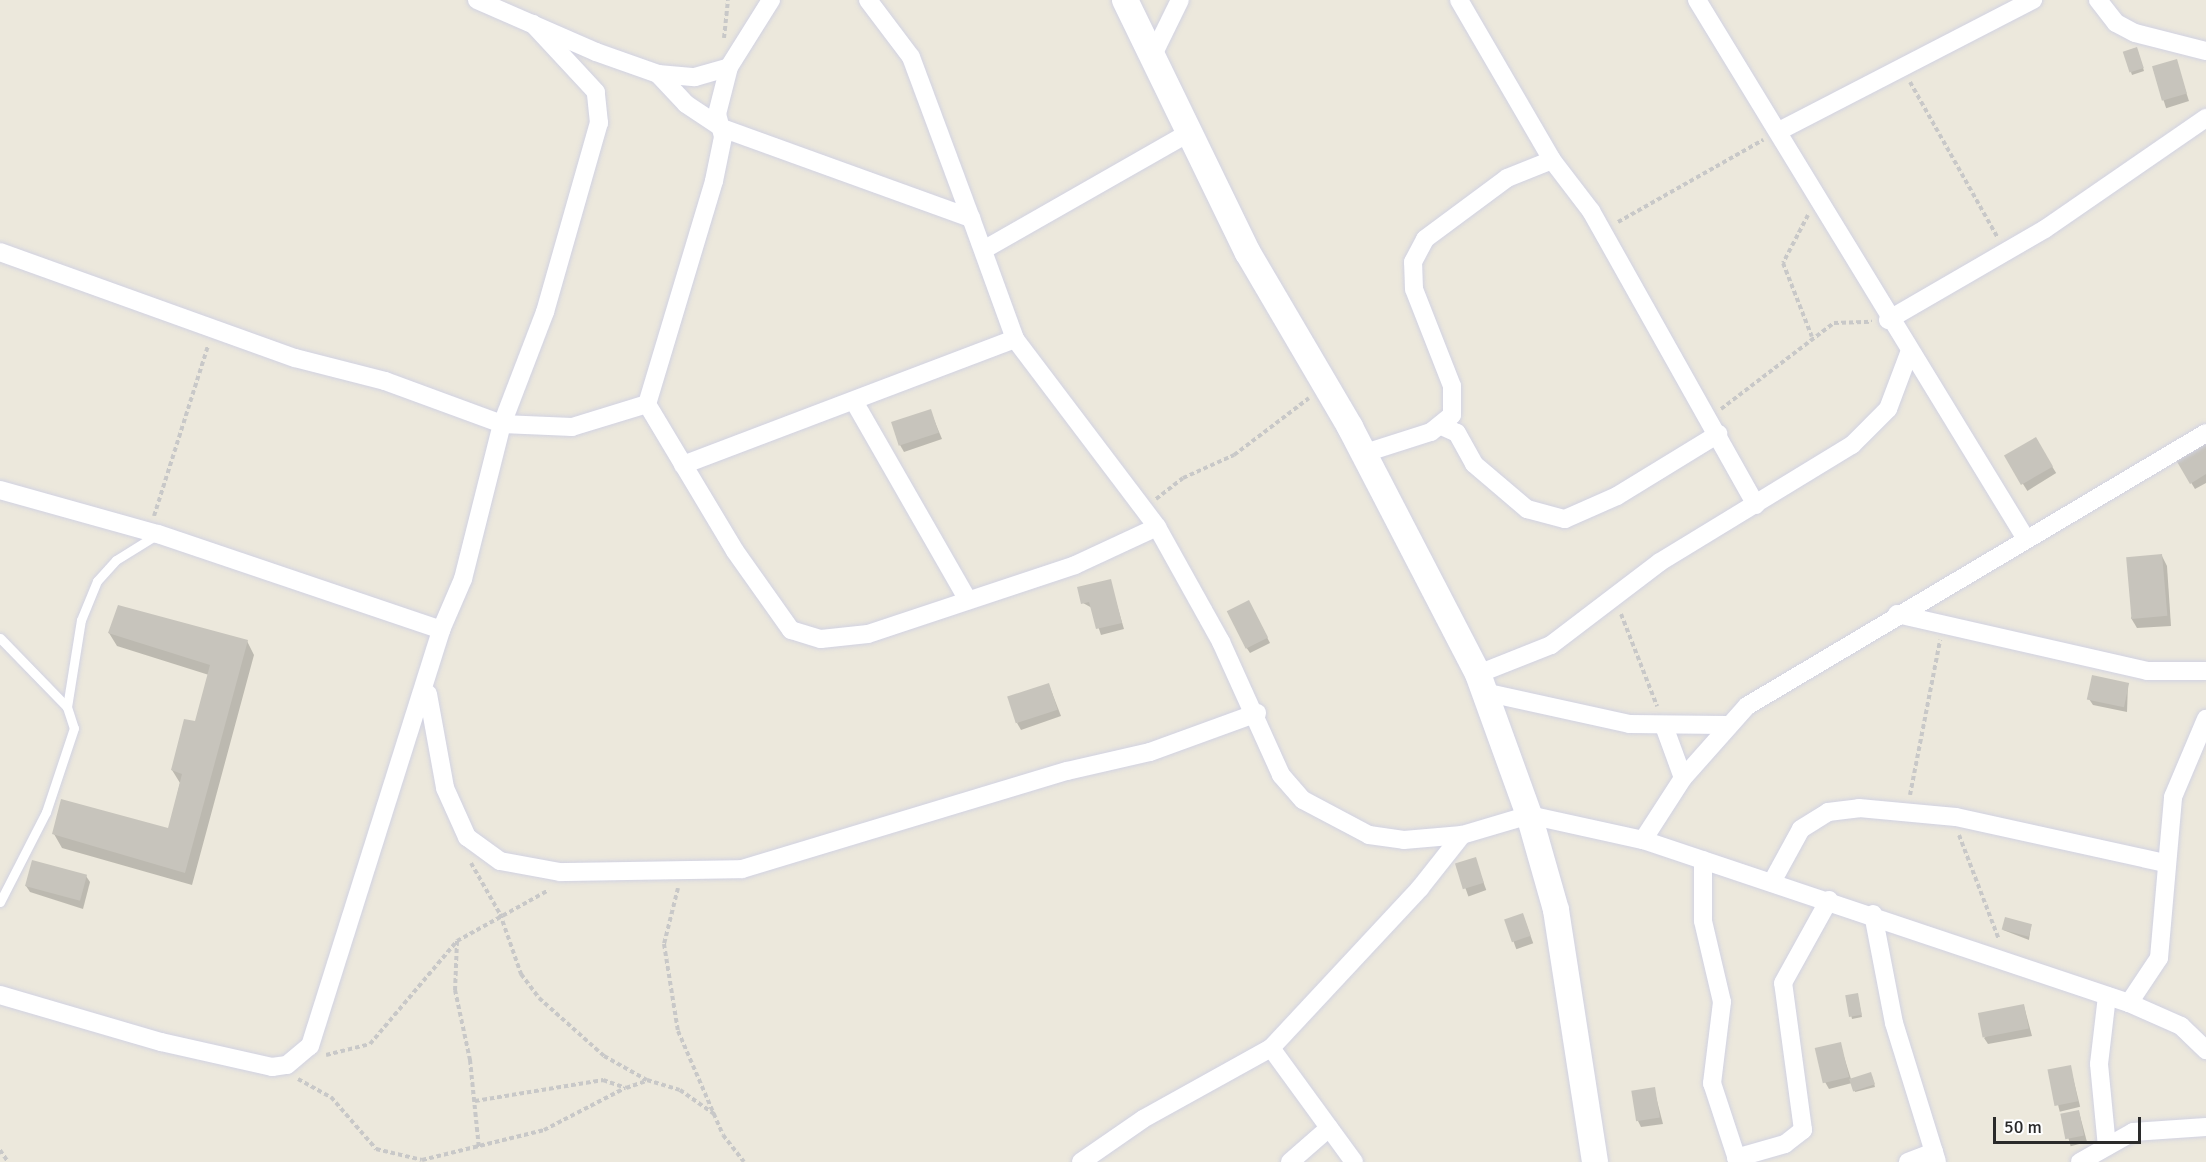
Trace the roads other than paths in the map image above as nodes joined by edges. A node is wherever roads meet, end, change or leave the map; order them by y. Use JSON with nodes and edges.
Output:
{"nodes":[{"id":1,"x":477,"y":0,"type":"edge"},
{"id":2,"x":771,"y":0,"type":"edge"},
{"id":3,"x":868,"y":0,"type":"edge"},
{"id":4,"x":1125,"y":0,"type":"edge"},
{"id":5,"x":1180,"y":0,"type":"edge"},
{"id":6,"x":1459,"y":0,"type":"edge"},
{"id":7,"x":1697,"y":0,"type":"edge"},
{"id":8,"x":2033,"y":0,"type":"edge"},
{"id":9,"x":2098,"y":0,"type":"edge"},
{"id":10,"x":533,"y":24,"type":"junction"},
{"id":11,"x":2206,"y":51,"type":"edge"},
{"id":12,"x":1153,"y":55,"type":"junction"},
{"id":13,"x":729,"y":67,"type":"junction"},
{"id":14,"x":658,"y":74,"type":"junction"},
{"id":15,"x":2206,"y":118,"type":"edge"},
{"id":16,"x":722,"y":128,"type":"junction"},
{"id":17,"x":1779,"y":131,"type":"junction"},
{"id":18,"x":1190,"y":132,"type":"junction"},
{"id":19,"x":1552,"y":160,"type":"junction"},
{"id":20,"x":971,"y":218,"type":"junction"},
{"id":21,"x":985,"y":249,"type":"junction"},
{"id":22,"x":0,"y":252,"type":"edge"},
{"id":23,"x":1891,"y":324,"type":"junction"},
{"id":24,"x":1015,"y":339,"type":"junction"},
{"id":25,"x":1909,"y":353,"type":"junction"},
{"id":26,"x":855,"y":403,"type":"junction"},
{"id":27,"x":647,"y":404,"type":"junction"},
{"id":28,"x":502,"y":424,"type":"junction"},
{"id":29,"x":1444,"y":427,"type":"junction"},
{"id":30,"x":1714,"y":427,"type":"junction"},
{"id":31,"x":2206,"y":433,"type":"edge"},
{"id":32,"x":1365,"y":453,"type":"junction"},
{"id":33,"x":683,"y":465,"type":"junction"},
{"id":34,"x":0,"y":490,"type":"edge"},
{"id":35,"x":1756,"y":505,"type":"junction"},
{"id":36,"x":1157,"y":527,"type":"junction"},
{"id":37,"x":154,"y":533,"type":"junction"},
{"id":38,"x":2026,"y":539,"type":"junction"},
{"id":39,"x":968,"y":600,"type":"junction"},
{"id":40,"x":1897,"y":614,"type":"junction"},
{"id":41,"x":441,"y":630,"type":"junction"},
{"id":42,"x":0,"y":638,"type":"edge"},
{"id":43,"x":2206,"y":671,"type":"edge"},
{"id":44,"x":1481,"y":683,"type":"junction"},
{"id":45,"x":427,"y":686,"type":"junction"},
{"id":46,"x":67,"y":707,"type":"junction"},
{"id":47,"x":1257,"y":713,"type":"junction"},
{"id":48,"x":2206,"y":719,"type":"edge"},
{"id":49,"x":1726,"y":725,"type":"junction"},
{"id":50,"x":1664,"y":726,"type":"junction"},
{"id":51,"x":1683,"y":778,"type":"junction"},
{"id":52,"x":1529,"y":815,"type":"junction"},
{"id":53,"x":1462,"y":835,"type":"junction"},
{"id":54,"x":1643,"y":840,"type":"junction"},
{"id":55,"x":1703,"y":860,"type":"junction"},
{"id":56,"x":2166,"y":863,"type":"junction"},
{"id":57,"x":1772,"y":882,"type":"junction"},
{"id":58,"x":1829,"y":900,"type":"junction"},
{"id":59,"x":0,"y":902,"type":"edge"},
{"id":60,"x":1873,"y":914,"type":"junction"},
{"id":61,"x":0,"y":995,"type":"edge"},
{"id":62,"x":2107,"y":996,"type":"junction"},
{"id":63,"x":2129,"y":1003,"type":"junction"},
{"id":64,"x":1271,"y":1048,"type":"junction"},
{"id":65,"x":2206,"y":1050,"type":"edge"},
{"id":66,"x":2206,"y":1127,"type":"edge"},
{"id":67,"x":1329,"y":1128,"type":"junction"},
{"id":68,"x":2107,"y":1147,"type":"junction"},
{"id":69,"x":1936,"y":1157,"type":"edge"},
{"id":70,"x":1087,"y":1160,"type":"edge"},
{"id":71,"x":1737,"y":1160,"type":"edge"},
{"id":72,"x":1290,"y":1162,"type":"edge"},
{"id":73,"x":1354,"y":1162,"type":"edge"},
{"id":74,"x":1595,"y":1162,"type":"edge"},
{"id":75,"x":1908,"y":1162,"type":"edge"},
{"id":76,"x":2080,"y":1162,"type":"edge"}],
"edges":[{"from":1,"to":10,"type":"street"},
{"from":2,"to":13,"type":"street"},
{"from":3,"to":20,"type":"street"},
{"from":4,"to":12,"type":"street"},
{"from":5,"to":12,"type":"street"},
{"from":6,"to":19,"type":"street"},
{"from":7,"to":17,"type":"street"},
{"from":8,"to":17,"type":"street"},
{"from":9,"to":11,"type":"street"},
{"from":10,"to":14,"type":"street"},
{"from":10,"to":28,"type":"street"},
{"from":12,"to":18,"type":"street"},
{"from":13,"to":14,"type":"street"},
{"from":13,"to":16,"type":"street"},
{"from":14,"to":16,"type":"street"},
{"from":15,"to":23,"type":"street"},
{"from":16,"to":20,"type":"street"},
{"from":16,"to":27,"type":"street"},
{"from":17,"to":23,"type":"street"},
{"from":18,"to":21,"type":"street"},
{"from":18,"to":32,"type":"street"},
{"from":19,"to":29,"type":"street"},
{"from":19,"to":30,"type":"street"},
{"from":20,"to":21,"type":"street"},
{"from":21,"to":24,"type":"street"},
{"from":22,"to":28,"type":"street"},
{"from":23,"to":25,"type":"street"},
{"from":24,"to":26,"type":"street"},
{"from":24,"to":36,"type":"street"},
{"from":25,"to":35,"type":"street"},
{"from":25,"to":38,"type":"street"},
{"from":26,"to":33,"type":"street"},
{"from":26,"to":39,"type":"street"},
{"from":27,"to":28,"type":"street"},
{"from":27,"to":33,"type":"street"},
{"from":28,"to":41,"type":"street"},
{"from":29,"to":30,"type":"street"},
{"from":29,"to":32,"type":"street"},
{"from":30,"to":35,"type":"street"},
{"from":31,"to":38,"type":"street"},
{"from":32,"to":44,"type":"street"},
{"from":33,"to":39,"type":"street"},
{"from":34,"to":37,"type":"street"},
{"from":35,"to":44,"type":"street"},
{"from":36,"to":39,"type":"street"},
{"from":36,"to":47,"type":"street"},
{"from":37,"to":41,"type":"street"},
{"from":37,"to":46,"type":"lane"},
{"from":38,"to":40,"type":"street"},
{"from":40,"to":43,"type":"street"},
{"from":40,"to":49,"type":"street"},
{"from":41,"to":45,"type":"street"},
{"from":42,"to":46,"type":"lane"},
{"from":44,"to":50,"type":"street"},
{"from":44,"to":52,"type":"street"},
{"from":45,"to":47,"type":"street"},
{"from":45,"to":61,"type":"street"},
{"from":46,"to":59,"type":"lane"},
{"from":47,"to":53,"type":"street"},
{"from":48,"to":56,"type":"street"},
{"from":49,"to":50,"type":"street"},
{"from":49,"to":51,"type":"street"},
{"from":50,"to":51,"type":"street"},
{"from":51,"to":54,"type":"street"},
{"from":52,"to":53,"type":"street"},
{"from":52,"to":54,"type":"street"},
{"from":52,"to":74,"type":"street"},
{"from":53,"to":64,"type":"street"},
{"from":54,"to":55,"type":"street"},
{"from":55,"to":57,"type":"street"},
{"from":55,"to":71,"type":"street"},
{"from":56,"to":57,"type":"street"},
{"from":56,"to":63,"type":"street"},
{"from":57,"to":58,"type":"street"},
{"from":58,"to":60,"type":"street"},
{"from":58,"to":71,"type":"street"},
{"from":60,"to":62,"type":"street"},
{"from":60,"to":69,"type":"street"},
{"from":62,"to":63,"type":"street"},
{"from":62,"to":68,"type":"street"},
{"from":63,"to":65,"type":"street"},
{"from":64,"to":67,"type":"street"},
{"from":64,"to":70,"type":"street"},
{"from":66,"to":68,"type":"street"},
{"from":67,"to":72,"type":"street"},
{"from":67,"to":73,"type":"street"},
{"from":68,"to":76,"type":"street"},
{"from":69,"to":75,"type":"street"}]}
